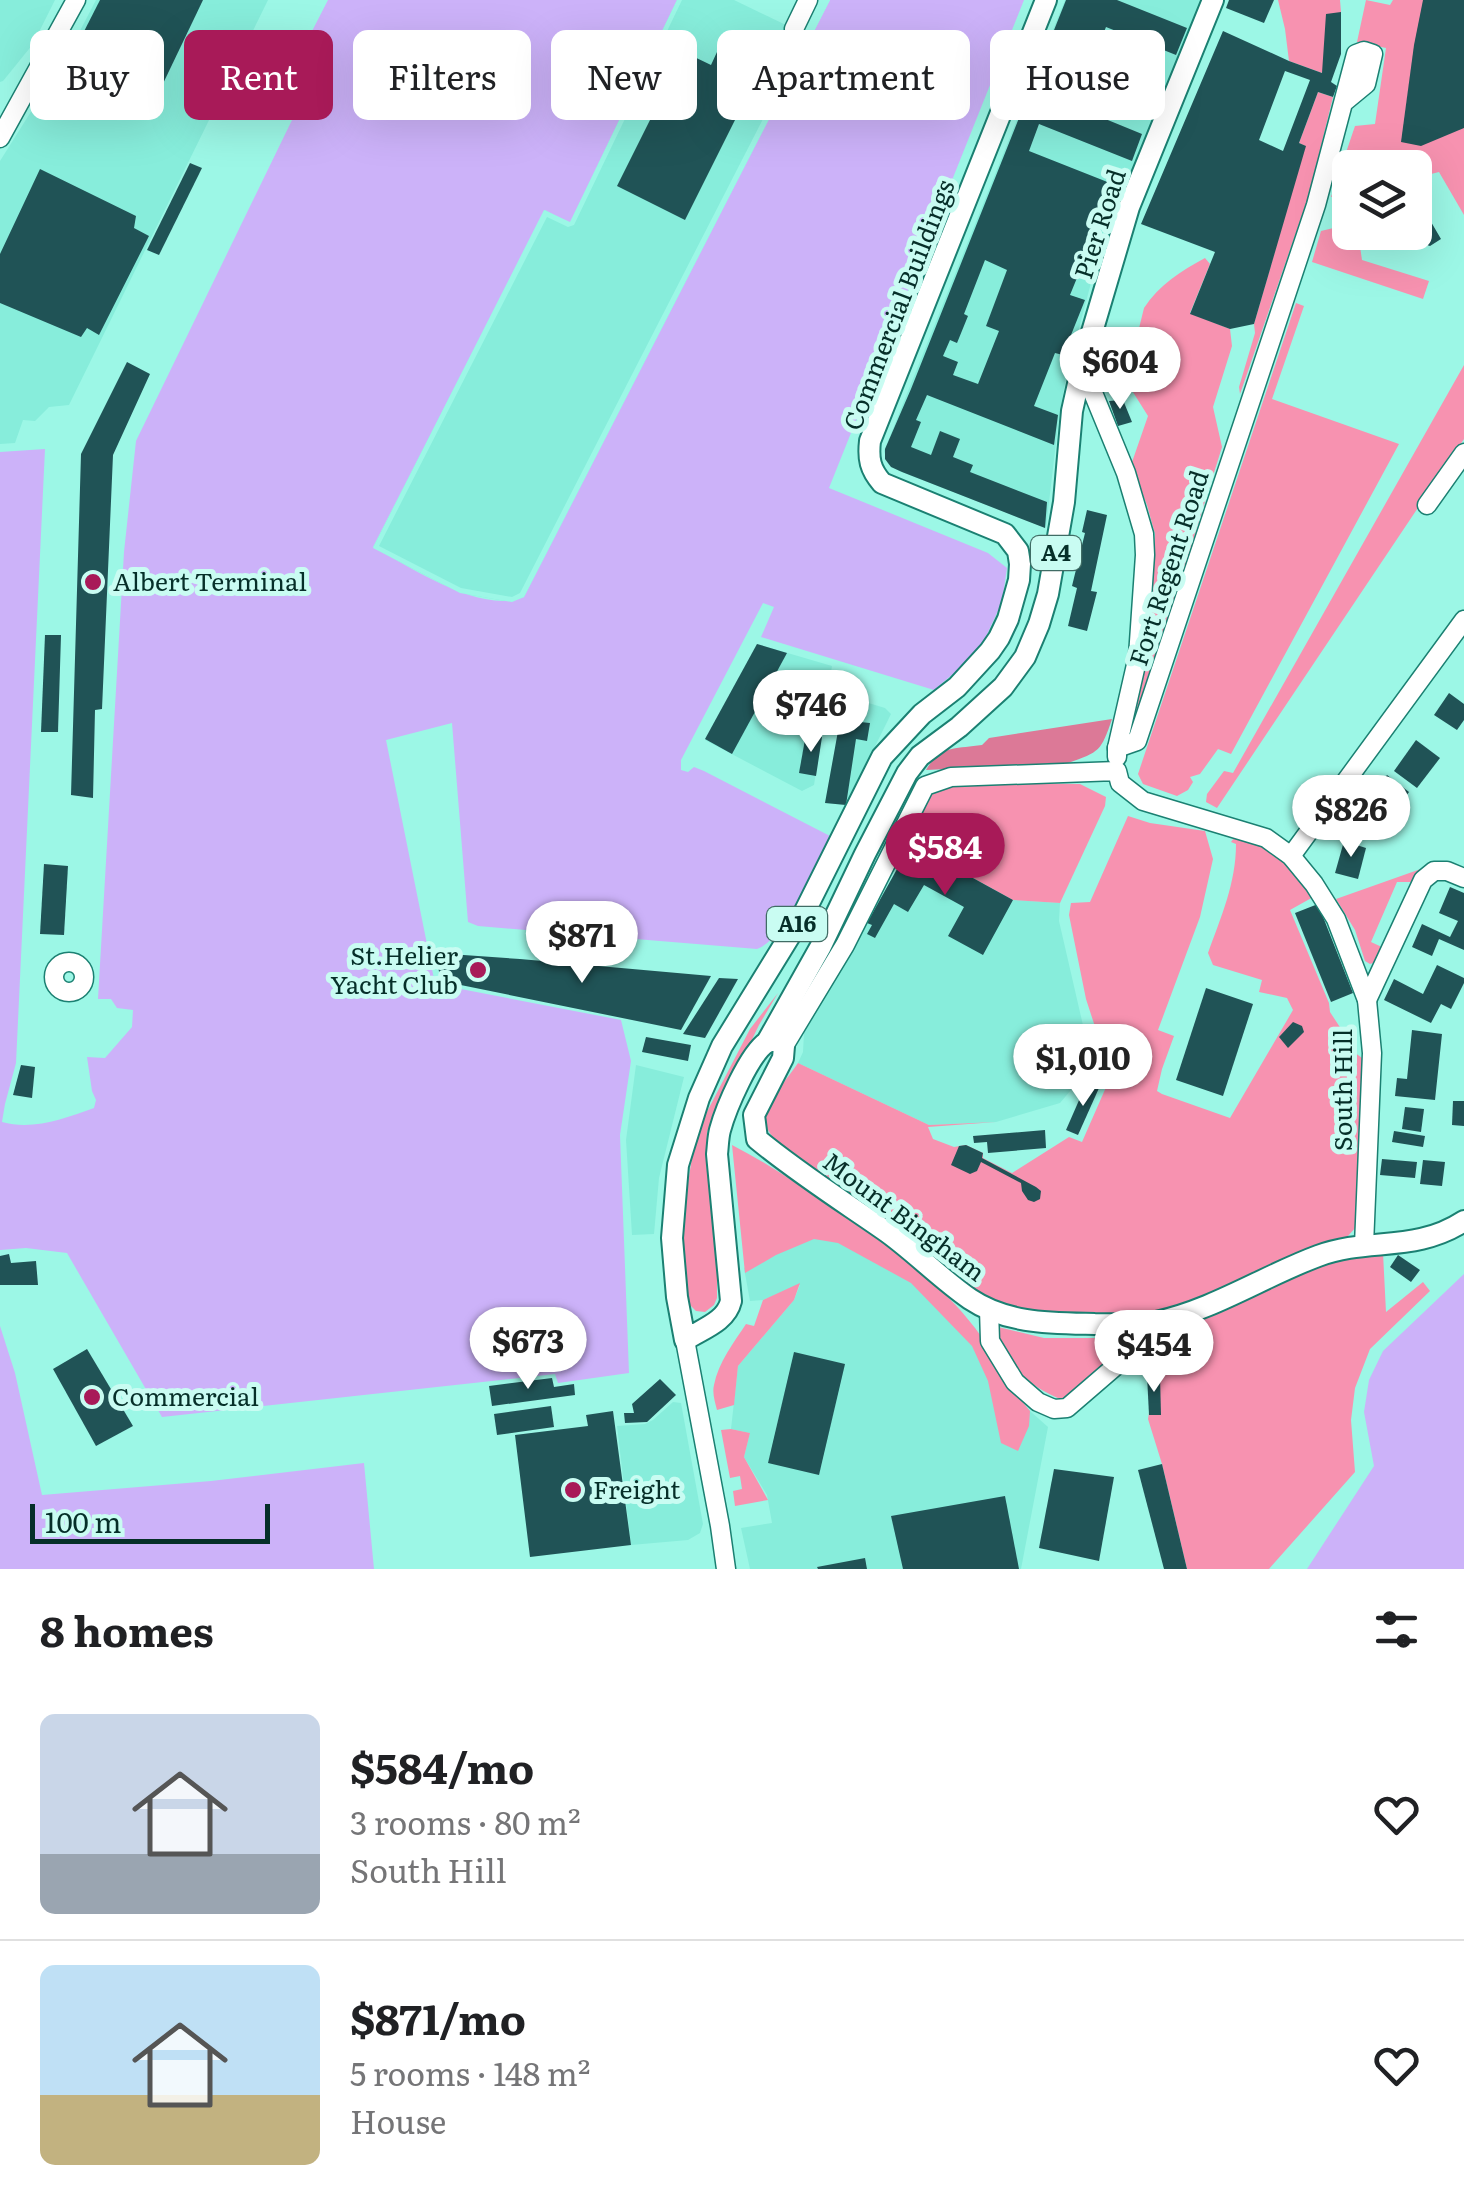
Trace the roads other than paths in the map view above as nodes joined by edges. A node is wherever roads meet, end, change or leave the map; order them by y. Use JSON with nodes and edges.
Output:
{"nodes":[{"id":1,"x":76,"y":0,"type":"edge"},
{"id":2,"x":808,"y":0,"type":"edge"},
{"id":3,"x":1046,"y":0,"type":"edge"},
{"id":4,"x":1213,"y":0,"type":"edge"},
{"id":5,"x":794,"y":29,"type":"dead end"},
{"id":6,"x":1343,"y":103,"type":"dead end"},
{"id":7,"x":7,"y":113,"type":"edge"},
{"id":8,"x":0,"y":138,"type":"edge"},
{"id":9,"x":1082,"y":366,"type":"junction"},
{"id":10,"x":1464,"y":453,"type":"edge"},
{"id":11,"x":1428,"y":506,"type":"dead end"},
{"id":12,"x":1464,"y":620,"type":"edge"},
{"id":13,"x":1117,"y":748,"type":"junction"},
{"id":14,"x":1117,"y":771,"type":"junction"},
{"id":15,"x":1290,"y":856,"type":"junction"},
{"id":16,"x":1464,"y":878,"type":"edge"},
{"id":17,"x":1367,"y":1000,"type":"junction"},
{"id":18,"x":776,"y":1044,"type":"junction"},
{"id":19,"x":1464,"y":1221,"type":"edge"},
{"id":20,"x":1364,"y":1245,"type":"junction"},
{"id":21,"x":989,"y":1310,"type":"junction"},
{"id":22,"x":1135,"y":1324,"type":"junction"},
{"id":23,"x":685,"y":1340,"type":"junction"},
{"id":24,"x":726,"y":1569,"type":"edge"}],
"edges":[{"from":1,"to":7,"type":"street"},
{"from":2,"to":5,"type":"street"},
{"from":3,"to":23,"type":"main road","name":"Commercial Buildings","number":"A16"},
{"from":4,"to":9,"type":"main road","name":"Pier Road","number":"A4"},
{"from":6,"to":13,"type":"street","name":"Fort Regent Road"},
{"from":7,"to":8,"type":"street"},
{"from":9,"to":13,"type":"street"},
{"from":9,"to":18,"type":"main road","name":"Pier Road","number":"A4"},
{"from":10,"to":11,"type":"street"},
{"from":12,"to":15,"type":"street"},
{"from":13,"to":14,"type":"street"},
{"from":14,"to":15,"type":"street","name":"South Hill"},
{"from":14,"to":18,"type":"street"},
{"from":15,"to":17,"type":"street","name":"South Hill"},
{"from":16,"to":17,"type":"street"},
{"from":17,"to":20,"type":"street","name":"South Hill"},
{"from":18,"to":21,"type":"main road","name":"Mount Bingham","number":"A4"},
{"from":18,"to":23,"type":"main road"},
{"from":19,"to":20,"type":"main road","name":"Mount Bingham","number":"A4"},
{"from":20,"to":22,"type":"main road","name":"Mount Bingham","number":"A4"},
{"from":21,"to":22,"type":"main road","name":"Mount Bingham","number":"A4"},
{"from":21,"to":22,"type":"street"},
{"from":23,"to":24,"type":"street"}]}
